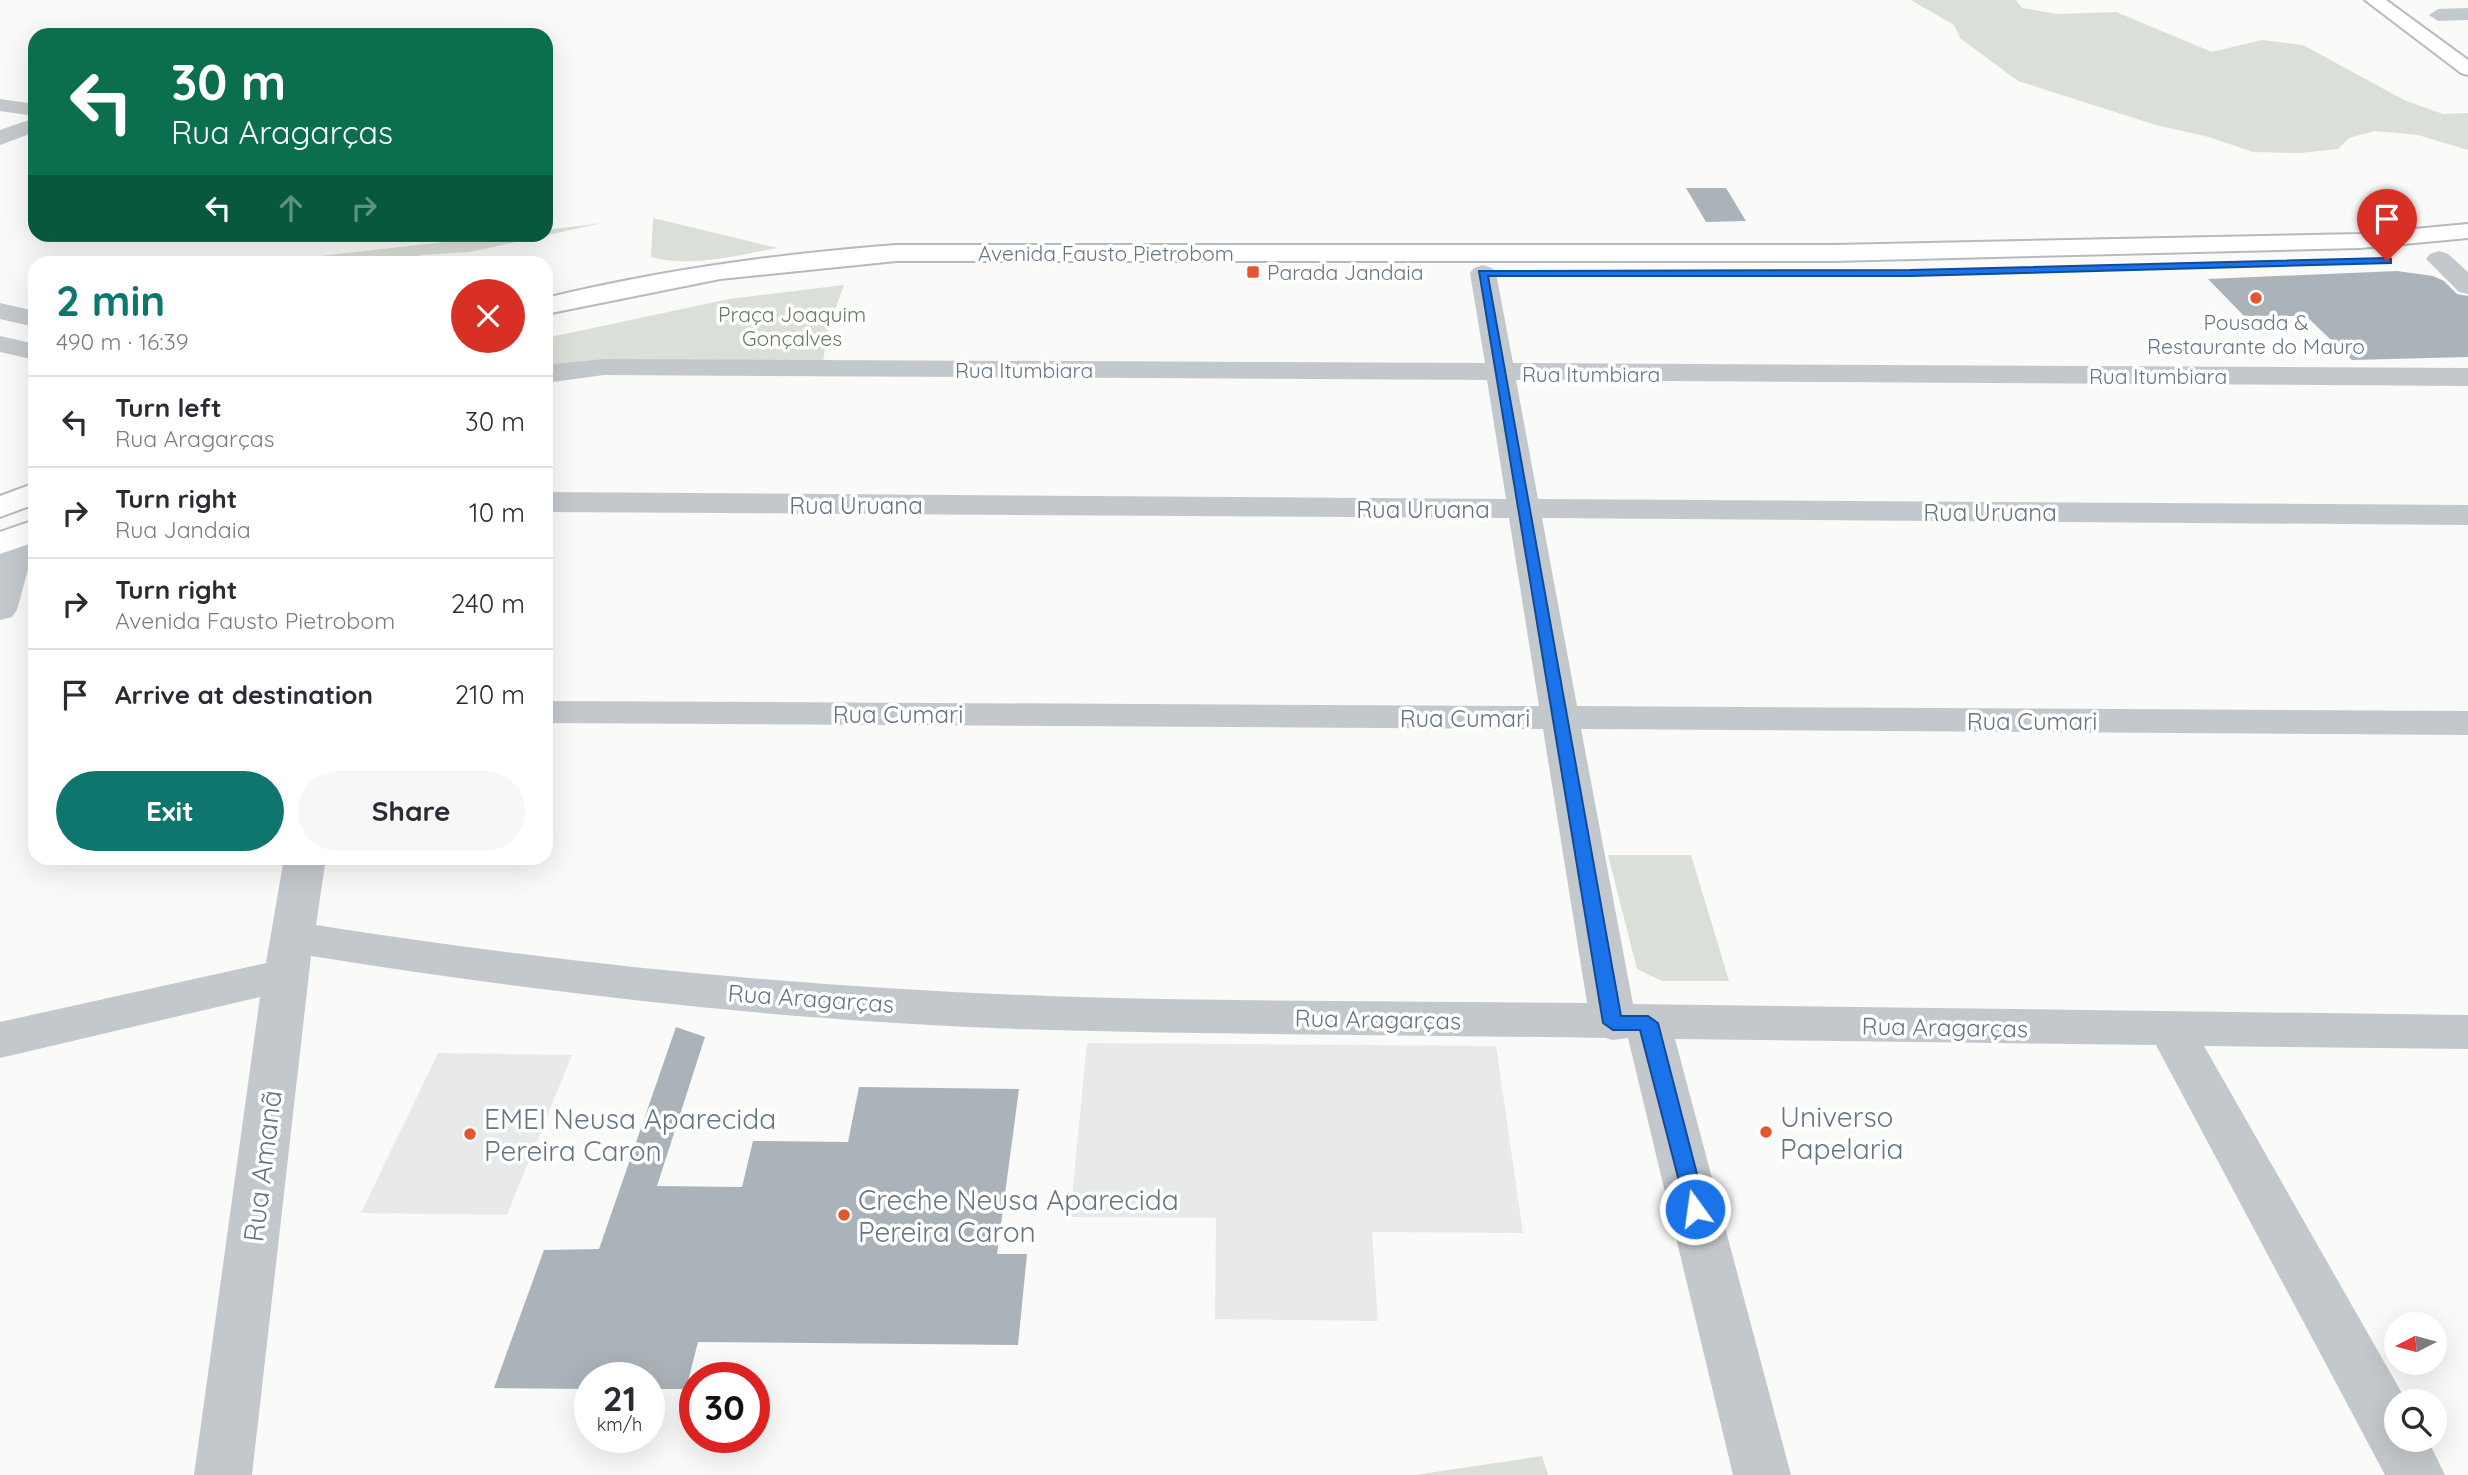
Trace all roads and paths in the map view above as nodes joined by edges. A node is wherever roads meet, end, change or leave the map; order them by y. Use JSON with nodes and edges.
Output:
{"nodes":[{"id":1,"x":2374,"y":0,"type":"edge"},
{"id":2,"x":2433,"y":11,"type":"joint"},
{"id":3,"x":2468,"y":14,"type":"edge"},
{"id":4,"x":2468,"y":36,"type":"edge"},
{"id":5,"x":2468,"y":69,"type":"edge"},
{"id":6,"x":0,"y":105,"type":"edge"},
{"id":7,"x":28,"y":109,"type":"edge"},
{"id":8,"x":28,"y":127,"type":"edge"},
{"id":9,"x":0,"y":138,"type":"edge"},
{"id":10,"x":2468,"y":231,"type":"edge"},
{"id":11,"x":2468,"y":258,"type":"edge"},
{"id":12,"x":2439,"y":260,"type":"junction"},
{"id":13,"x":1483,"y":273,"type":"junction"},
{"id":14,"x":2468,"y":286,"type":"edge"},
{"id":15,"x":553,"y":304,"type":"edge"},
{"id":16,"x":0,"y":311,"type":"edge"},
{"id":17,"x":28,"y":317,"type":"edge"},
{"id":18,"x":606,"y":317,"type":"dead end"},
{"id":19,"x":0,"y":344,"type":"edge"},
{"id":20,"x":28,"y":350,"type":"edge"},
{"id":21,"x":553,"y":373,"type":"edge"},
{"id":22,"x":1500,"y":373,"type":"junction"},
{"id":23,"x":2468,"y":377,"type":"edge"},
{"id":24,"x":28,"y":496,"type":"edge"},
{"id":25,"x":553,"y":502,"type":"edge"},
{"id":26,"x":0,"y":507,"type":"edge"},
{"id":27,"x":1524,"y":510,"type":"junction"},
{"id":28,"x":2468,"y":515,"type":"edge"},
{"id":29,"x":19,"y":536,"type":"edge"},
{"id":30,"x":0,"y":610,"type":"edge"},
{"id":31,"x":553,"y":712,"type":"edge"},
{"id":32,"x":1560,"y":719,"type":"junction"},
{"id":33,"x":2468,"y":723,"type":"edge"},
{"id":34,"x":304,"y":865,"type":"edge"},
{"id":35,"x":289,"y":956,"type":"junction"},
{"id":36,"x":1630,"y":1023,"type":"junction"},
{"id":37,"x":2171,"y":1029,"type":"junction"},
{"id":38,"x":2468,"y":1032,"type":"edge"},
{"id":39,"x":0,"y":1040,"type":"edge"},
{"id":40,"x":2384,"y":1417,"type":"edge"},
{"id":41,"x":2403,"y":1452,"type":"edge"},
{"id":42,"x":223,"y":1475,"type":"edge"},
{"id":43,"x":1762,"y":1475,"type":"edge"},
{"id":44,"x":2416,"y":1475,"type":"edge"}],
"edges":[{"from":1,"to":5,"type":"main road"},
{"from":2,"to":3,"type":"street"},
{"from":2,"to":4,"type":"main road"},
{"from":6,"to":7,"type":"street"},
{"from":8,"to":9,"type":"street"},
{"from":10,"to":15,"type":"main road","name":"Avenida Fausto Pietrobom"},
{"from":11,"to":12,"type":"main road","name":"Avenida Fausto Pietrobom"},
{"from":12,"to":13,"type":"main road","name":"Avenida Fausto Pietrobom"},
{"from":12,"to":14,"type":"street"},
{"from":13,"to":18,"type":"main road","name":"Avenida Fausto Pietrobom"},
{"from":13,"to":22,"type":"street"},
{"from":16,"to":17,"type":"street"},
{"from":19,"to":20,"type":"street"},
{"from":21,"to":22,"type":"street","name":"Rua Itumbiara"},
{"from":22,"to":23,"type":"street","name":"Rua Itumbiara"},
{"from":22,"to":27,"type":"street"},
{"from":24,"to":26,"type":"main road"},
{"from":25,"to":27,"type":"street","name":"Rua Uruana"},
{"from":27,"to":28,"type":"street","name":"Rua Uruana"},
{"from":27,"to":32,"type":"street"},
{"from":29,"to":30,"type":"street"},
{"from":31,"to":32,"type":"street","name":"Rua Cumari"},
{"from":32,"to":33,"type":"street","name":"Rua Cumari"},
{"from":32,"to":36,"type":"street"},
{"from":34,"to":35,"type":"street","name":"Rua Amanã"},
{"from":35,"to":36,"type":"street","name":"Rua Aragarças"},
{"from":35,"to":39,"type":"street"},
{"from":35,"to":42,"type":"street","name":"Rua Amanã"},
{"from":36,"to":37,"type":"street","name":"Rua Aragarças"},
{"from":36,"to":43,"type":"street"},
{"from":37,"to":38,"type":"street","name":"Rua Aragarças"},
{"from":37,"to":40,"type":"street"},
{"from":41,"to":44,"type":"street"}]}
